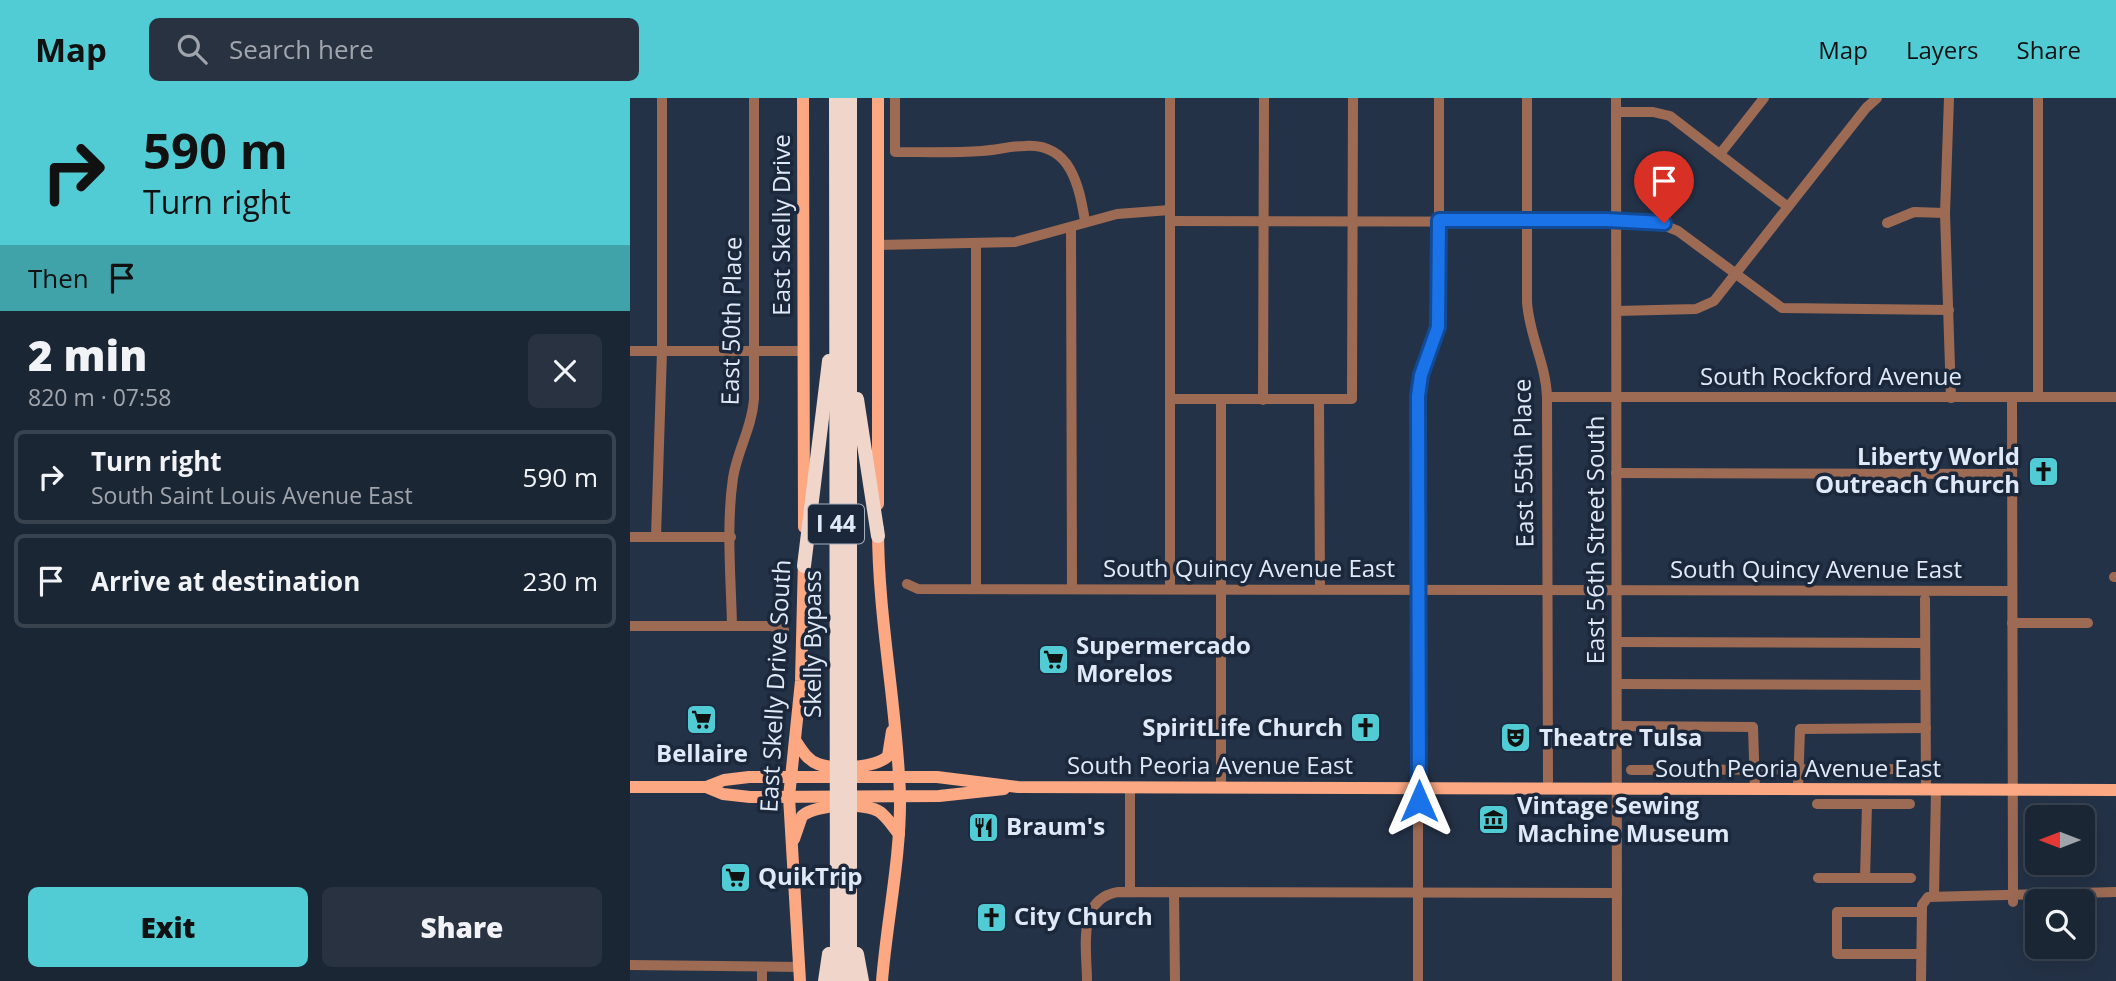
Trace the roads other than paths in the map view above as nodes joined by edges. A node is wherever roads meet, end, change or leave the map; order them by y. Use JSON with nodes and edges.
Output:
{"nodes":[{"id":1,"x":662,"y":98,"type":"edge"},
{"id":2,"x":754,"y":98,"type":"edge"},
{"id":3,"x":803,"y":98,"type":"edge"},
{"id":4,"x":836,"y":98,"type":"edge"},
{"id":5,"x":850,"y":98,"type":"edge"},
{"id":6,"x":878,"y":98,"type":"edge"},
{"id":7,"x":895,"y":98,"type":"edge"},
{"id":8,"x":1170,"y":98,"type":"edge"},
{"id":9,"x":1264,"y":98,"type":"edge"},
{"id":10,"x":1353,"y":98,"type":"edge"},
{"id":11,"x":1439,"y":98,"type":"edge"},
{"id":12,"x":1527,"y":98,"type":"edge"},
{"id":13,"x":1616,"y":98,"type":"edge"},
{"id":14,"x":1764,"y":98,"type":"edge"},
{"id":15,"x":1877,"y":98,"type":"edge"},
{"id":16,"x":1949,"y":98,"type":"edge"},
{"id":17,"x":2038,"y":98,"type":"edge"},
{"id":18,"x":1616,"y":112,"type":"junction"},
{"id":19,"x":1720,"y":153,"type":"junction"},
{"id":20,"x":1788,"y":207,"type":"junction"},
{"id":21,"x":1945,"y":212,"type":"junction"},
{"id":22,"x":1170,"y":215,"type":"junction"},
{"id":23,"x":1263,"y":220,"type":"junction"},
{"id":24,"x":1352,"y":220,"type":"junction"},
{"id":25,"x":1439,"y":220,"type":"junction"},
{"id":26,"x":1527,"y":220,"type":"junction"},
{"id":27,"x":1616,"y":220,"type":"junction"},
{"id":28,"x":1085,"y":221,"type":"junction"},
{"id":29,"x":1887,"y":223,"type":"dead end"},
{"id":30,"x":1071,"y":227,"type":"junction"},
{"id":31,"x":976,"y":244,"type":"junction"},
{"id":32,"x":878,"y":245,"type":"junction"},
{"id":33,"x":1735,"y":276,"type":"junction"},
{"id":34,"x":1950,"y":310,"type":"junction"},
{"id":35,"x":1616,"y":311,"type":"junction"},
{"id":36,"x":836,"y":312,"type":"junction"},
{"id":37,"x":630,"y":351,"type":"edge"},
{"id":38,"x":662,"y":351,"type":"junction"},
{"id":39,"x":754,"y":351,"type":"junction"},
{"id":40,"x":803,"y":351,"type":"junction"},
{"id":41,"x":850,"y":359,"type":"junction"},
{"id":42,"x":1547,"y":397,"type":"junction"},
{"id":43,"x":2038,"y":397,"type":"junction"},
{"id":44,"x":2116,"y":397,"type":"edge"},
{"id":45,"x":1616,"y":398,"type":"junction"},
{"id":46,"x":1951,"y":398,"type":"junction"},
{"id":47,"x":2012,"y":398,"type":"junction"},
{"id":48,"x":1170,"y":399,"type":"junction"},
{"id":49,"x":1221,"y":400,"type":"junction"},
{"id":50,"x":1263,"y":400,"type":"junction"},
{"id":51,"x":1319,"y":400,"type":"junction"},
{"id":52,"x":1616,"y":473,"type":"junction"},
{"id":53,"x":2012,"y":474,"type":"junction"},
{"id":54,"x":878,"y":536,"type":"junction"},
{"id":55,"x":630,"y":537,"type":"edge"},
{"id":56,"x":656,"y":537,"type":"junction"},
{"id":57,"x":731,"y":537,"type":"junction"},
{"id":58,"x":804,"y":566,"type":"junction"},
{"id":59,"x":907,"y":584,"type":"dead end"},
{"id":60,"x":976,"y":589,"type":"junction"},
{"id":61,"x":1072,"y":589,"type":"junction"},
{"id":62,"x":1170,"y":589,"type":"junction"},
{"id":63,"x":1220,"y":589,"type":"junction"},
{"id":64,"x":1320,"y":589,"type":"junction"},
{"id":65,"x":1418,"y":590,"type":"junction"},
{"id":66,"x":1617,"y":590,"type":"junction"},
{"id":67,"x":1547,"y":591,"type":"junction"},
{"id":68,"x":2012,"y":591,"type":"junction"},
{"id":69,"x":1925,"y":599,"type":"dead end"},
{"id":70,"x":2012,"y":623,"type":"junction"},
{"id":71,"x":2088,"y":623,"type":"dead end"},
{"id":72,"x":630,"y":626,"type":"edge"},
{"id":73,"x":732,"y":626,"type":"junction"},
{"id":74,"x":784,"y":630,"type":"dead end"},
{"id":75,"x":1617,"y":642,"type":"junction"},
{"id":76,"x":1925,"y":643,"type":"junction"},
{"id":77,"x":1617,"y":684,"type":"junction"},
{"id":78,"x":1925,"y":685,"type":"junction"},
{"id":79,"x":895,"y":713,"type":"junction"},
{"id":80,"x":1617,"y":726,"type":"junction"},
{"id":81,"x":1926,"y":728,"type":"junction"},
{"id":82,"x":843,"y":736,"type":"junction"},
{"id":83,"x":795,"y":740,"type":"junction"},
{"id":84,"x":1755,"y":768,"type":"junction"},
{"id":85,"x":1798,"y":768,"type":"junction"},
{"id":86,"x":1926,"y":769,"type":"junction"},
{"id":87,"x":1631,"y":770,"type":"dead end"},
{"id":88,"x":790,"y":777,"type":"junction"},
{"id":89,"x":899,"y":777,"type":"junction"},
{"id":90,"x":630,"y":787,"type":"edge"},
{"id":91,"x":706,"y":787,"type":"junction"},
{"id":92,"x":1018,"y":787,"type":"junction"},
{"id":93,"x":1130,"y":787,"type":"junction"},
{"id":94,"x":1221,"y":787,"type":"junction"},
{"id":95,"x":1419,"y":788,"type":"junction"},
{"id":96,"x":1548,"y":788,"type":"junction"},
{"id":97,"x":1617,"y":789,"type":"junction"},
{"id":98,"x":1755,"y":790,"type":"junction"},
{"id":99,"x":1798,"y":790,"type":"junction"},
{"id":100,"x":1865,"y":790,"type":"junction"},
{"id":101,"x":1931,"y":790,"type":"junction"},
{"id":102,"x":2013,"y":790,"type":"junction"},
{"id":103,"x":2116,"y":790,"type":"edge"},
{"id":104,"x":789,"y":797,"type":"junction"},
{"id":105,"x":900,"y":797,"type":"junction"},
{"id":106,"x":1817,"y":804,"type":"dead end"},
{"id":107,"x":1865,"y":804,"type":"junction"},
{"id":108,"x":1910,"y":804,"type":"dead end"},
{"id":109,"x":899,"y":834,"type":"junction"},
{"id":110,"x":843,"y":837,"type":"junction"},
{"id":111,"x":791,"y":850,"type":"junction"},
{"id":112,"x":1818,"y":878,"type":"dead end"},
{"id":113,"x":1865,"y":878,"type":"junction"},
{"id":114,"x":1911,"y":878,"type":"dead end"},
{"id":115,"x":1130,"y":892,"type":"junction"},
{"id":116,"x":1418,"y":892,"type":"junction"},
{"id":117,"x":1617,"y":892,"type":"junction"},
{"id":118,"x":2116,"y":892,"type":"edge"},
{"id":119,"x":1174,"y":893,"type":"junction"},
{"id":120,"x":1934,"y":895,"type":"junction"},
{"id":121,"x":2013,"y":897,"type":"junction"},
{"id":122,"x":836,"y":911,"type":"junction"},
{"id":123,"x":1921,"y":912,"type":"junction"},
{"id":124,"x":850,"y":922,"type":"junction"},
{"id":125,"x":1921,"y":954,"type":"junction"},
{"id":126,"x":630,"y":965,"type":"edge"},
{"id":127,"x":762,"y":967,"type":"junction"},
{"id":128,"x":799,"y":967,"type":"junction"},
{"id":129,"x":762,"y":981,"type":"edge"},
{"id":130,"x":800,"y":981,"type":"edge"},
{"id":131,"x":825,"y":981,"type":"edge"},
{"id":132,"x":836,"y":981,"type":"edge"},
{"id":133,"x":850,"y":981,"type":"edge"},
{"id":134,"x":862,"y":981,"type":"edge"},
{"id":135,"x":882,"y":981,"type":"edge"},
{"id":136,"x":1087,"y":981,"type":"edge"},
{"id":137,"x":1175,"y":981,"type":"edge"},
{"id":138,"x":1418,"y":981,"type":"edge"},
{"id":139,"x":1617,"y":981,"type":"edge"},
{"id":140,"x":1921,"y":981,"type":"edge"}],
"edges":[{"from":1,"to":38,"type":"street"},
{"from":2,"to":39,"type":"street","name":"East 50th Place"},
{"from":3,"to":40,"type":"main road","name":"East Skelly Drive"},
{"from":4,"to":36,"type":"highway","name":"Skelly Bypass","number":"I 44"},
{"from":5,"to":41,"type":"highway","name":"Skelly Bypass","number":"I 44"},
{"from":6,"to":32,"type":"main road"},
{"from":7,"to":28,"type":"street"},
{"from":8,"to":22,"type":"street"},
{"from":9,"to":23,"type":"street"},
{"from":10,"to":24,"type":"street"},
{"from":11,"to":25,"type":"street"},
{"from":12,"to":26,"type":"street","name":"East 55th Place"},
{"from":13,"to":18,"type":"street","name":"East 56th Street South"},
{"from":14,"to":19,"type":"street"},
{"from":15,"to":20,"type":"street"},
{"from":16,"to":21,"type":"street"},
{"from":17,"to":43,"type":"street"},
{"from":18,"to":19,"type":"street"},
{"from":18,"to":27,"type":"street","name":"East 56th Street South"},
{"from":19,"to":20,"type":"street"},
{"from":20,"to":33,"type":"street"},
{"from":21,"to":29,"type":"street"},
{"from":21,"to":34,"type":"street"},
{"from":22,"to":23,"type":"street"},
{"from":22,"to":28,"type":"street"},
{"from":22,"to":48,"type":"street"},
{"from":23,"to":24,"type":"street"},
{"from":23,"to":50,"type":"street"},
{"from":24,"to":25,"type":"street"},
{"from":24,"to":51,"type":"street"},
{"from":25,"to":26,"type":"street"},
{"from":25,"to":65,"type":"street"},
{"from":26,"to":27,"type":"street"},
{"from":26,"to":42,"type":"street","name":"East 55th Place"},
{"from":27,"to":33,"type":"street"},
{"from":27,"to":35,"type":"street","name":"East 56th Street South"},
{"from":28,"to":30,"type":"street"},
{"from":30,"to":31,"type":"street"},
{"from":30,"to":61,"type":"street"},
{"from":31,"to":32,"type":"street"},
{"from":31,"to":60,"type":"street"},
{"from":32,"to":54,"type":"main road"},
{"from":33,"to":34,"type":"street"},
{"from":33,"to":35,"type":"street"},
{"from":34,"to":46,"type":"street"},
{"from":35,"to":45,"type":"street","name":"East 56th Street South"},
{"from":36,"to":58,"type":"highway"},
{"from":36,"to":82,"type":"highway","name":"Skelly Bypass","number":"I 44"},
{"from":37,"to":38,"type":"street"},
{"from":38,"to":39,"type":"street"},
{"from":38,"to":56,"type":"street"},
{"from":39,"to":40,"type":"street"},
{"from":39,"to":57,"type":"street","name":"East 50th Place"},
{"from":40,"to":58,"type":"main road","name":"East Skelly Drive South"},
{"from":41,"to":54,"type":"highway"},
{"from":41,"to":82,"type":"highway","name":"Skelly Bypass","number":"I 44"},
{"from":42,"to":45,"type":"street","name":"South Rockford Avenue"},
{"from":42,"to":67,"type":"street","name":"East 55th Place"},
{"from":43,"to":44,"type":"street","name":"South Rockford Avenue"},
{"from":43,"to":47,"type":"street","name":"South Rockford Avenue"},
{"from":45,"to":46,"type":"street","name":"South Rockford Avenue"},
{"from":45,"to":52,"type":"street","name":"East 56th Street South"},
{"from":46,"to":47,"type":"street","name":"South Rockford Avenue"},
{"from":47,"to":53,"type":"street"},
{"from":48,"to":49,"type":"street"},
{"from":48,"to":62,"type":"street"},
{"from":49,"to":50,"type":"street"},
{"from":49,"to":63,"type":"street"},
{"from":50,"to":51,"type":"street"},
{"from":51,"to":64,"type":"street"},
{"from":52,"to":53,"type":"street"},
{"from":52,"to":66,"type":"street","name":"East 56th Street South"},
{"from":53,"to":68,"type":"street"},
{"from":54,"to":79,"type":"main road"},
{"from":55,"to":56,"type":"street"},
{"from":56,"to":57,"type":"street"},
{"from":57,"to":73,"type":"street","name":"East 50th Place"},
{"from":58,"to":83,"type":"main road","name":"East Skelly Drive South"},
{"from":59,"to":60,"type":"street","name":"South Quincy Avenue East"},
{"from":60,"to":61,"type":"street","name":"South Quincy Avenue East"},
{"from":61,"to":62,"type":"street","name":"South Quincy Avenue East"},
{"from":62,"to":63,"type":"street","name":"South Quincy Avenue East"},
{"from":63,"to":64,"type":"street","name":"South Quincy Avenue East"},
{"from":63,"to":94,"type":"street"},
{"from":64,"to":65,"type":"street","name":"South Quincy Avenue East"},
{"from":65,"to":67,"type":"street","name":"South Quincy Avenue East"},
{"from":65,"to":95,"type":"street"},
{"from":66,"to":67,"type":"street","name":"South Quincy Avenue East"},
{"from":66,"to":68,"type":"street","name":"South Quincy Avenue East"},
{"from":66,"to":75,"type":"street","name":"East 56th Street South"},
{"from":67,"to":96,"type":"street","name":"East 55th Place"},
{"from":68,"to":70,"type":"street"},
{"from":69,"to":76,"type":"street"},
{"from":70,"to":71,"type":"street"},
{"from":70,"to":102,"type":"street"},
{"from":72,"to":73,"type":"street"},
{"from":73,"to":74,"type":"street"},
{"from":75,"to":76,"type":"street"},
{"from":75,"to":77,"type":"street","name":"East 56th Street South"},
{"from":76,"to":78,"type":"street"},
{"from":77,"to":78,"type":"street"},
{"from":77,"to":80,"type":"street","name":"East 56th Street South"},
{"from":78,"to":81,"type":"street"},
{"from":79,"to":83,"type":"main road"},
{"from":79,"to":89,"type":"main road"},
{"from":80,"to":84,"type":"street"},
{"from":80,"to":97,"type":"street","name":"East 56th Street South"},
{"from":81,"to":85,"type":"street"},
{"from":81,"to":86,"type":"street"},
{"from":82,"to":110,"type":"highway","name":"Skelly Bypass","number":"I 44"},
{"from":83,"to":88,"type":"main road","name":"East Skelly Drive South"},
{"from":84,"to":85,"type":"street","name":"South Peoria Avenue East"},
{"from":84,"to":87,"type":"street","name":"South Peoria Avenue East"},
{"from":84,"to":98,"type":"street"},
{"from":85,"to":86,"type":"street","name":"South Peoria Avenue East"},
{"from":85,"to":99,"type":"street"},
{"from":86,"to":101,"type":"street"},
{"from":88,"to":89,"type":"main road","name":"South Peoria Avenue East"},
{"from":88,"to":91,"type":"main road","name":"South Peoria Avenue East"},
{"from":88,"to":104,"type":"main road","name":"East Skelly Drive South"},
{"from":89,"to":92,"type":"main road","name":"South Peoria Avenue East"},
{"from":89,"to":105,"type":"main road"},
{"from":90,"to":91,"type":"main road","name":"South Peoria Avenue East"},
{"from":91,"to":104,"type":"main road","name":"South Peoria Avenue East"},
{"from":92,"to":93,"type":"main road","name":"South Peoria Avenue East"},
{"from":92,"to":105,"type":"main road","name":"South Peoria Avenue East"},
{"from":93,"to":94,"type":"main road","name":"South Peoria Avenue East"},
{"from":93,"to":115,"type":"street"},
{"from":94,"to":95,"type":"main road","name":"South Peoria Avenue East"},
{"from":95,"to":96,"type":"main road","name":"South Peoria Avenue East"},
{"from":95,"to":116,"type":"street"},
{"from":96,"to":97,"type":"main road","name":"South Peoria Avenue East"},
{"from":97,"to":98,"type":"main road","name":"South Peoria Avenue East"},
{"from":97,"to":117,"type":"street","name":"East 56th Street South"},
{"from":98,"to":99,"type":"main road","name":"South Peoria Avenue East"},
{"from":99,"to":100,"type":"main road","name":"South Peoria Avenue East"},
{"from":100,"to":101,"type":"main road","name":"South Peoria Avenue East"},
{"from":100,"to":107,"type":"street"},
{"from":101,"to":102,"type":"main road","name":"South Peoria Avenue East"},
{"from":101,"to":120,"type":"street"},
{"from":102,"to":103,"type":"main road","name":"South Peoria Avenue East"},
{"from":102,"to":121,"type":"street"},
{"from":104,"to":105,"type":"main road","name":"South Peoria Avenue East"},
{"from":104,"to":111,"type":"main road","name":"East Skelly Drive South"},
{"from":105,"to":109,"type":"main road"},
{"from":106,"to":107,"type":"street"},
{"from":107,"to":108,"type":"street"},
{"from":107,"to":113,"type":"street"},
{"from":109,"to":111,"type":"main road"},
{"from":109,"to":135,"type":"main road"},
{"from":110,"to":122,"type":"highway","name":"Skelly Bypass","number":"I 44"},
{"from":110,"to":124,"type":"highway","name":"Skelly Bypass","number":"I 44"},
{"from":111,"to":128,"type":"main road","name":"East Skelly Drive South"},
{"from":112,"to":113,"type":"street"},
{"from":113,"to":114,"type":"street"},
{"from":115,"to":119,"type":"street"},
{"from":115,"to":136,"type":"street"},
{"from":116,"to":117,"type":"street"},
{"from":116,"to":119,"type":"street"},
{"from":116,"to":138,"type":"street"},
{"from":117,"to":139,"type":"street","name":"East 56th Street South"},
{"from":118,"to":121,"type":"street"},
{"from":119,"to":137,"type":"street"},
{"from":120,"to":121,"type":"street"},
{"from":120,"to":123,"type":"street"},
{"from":122,"to":131,"type":"highway"},
{"from":122,"to":132,"type":"highway","name":"Skelly Bypass","number":"I 44"},
{"from":123,"to":125,"type":"street"},
{"from":123,"to":125,"type":"street"},
{"from":124,"to":133,"type":"highway","name":"Skelly Bypass","number":"I 44"},
{"from":124,"to":134,"type":"highway"},
{"from":125,"to":140,"type":"street"},
{"from":126,"to":127,"type":"street"},
{"from":127,"to":128,"type":"street"},
{"from":127,"to":129,"type":"street"},
{"from":128,"to":130,"type":"main road","name":"East Skelly Drive South"}]}
